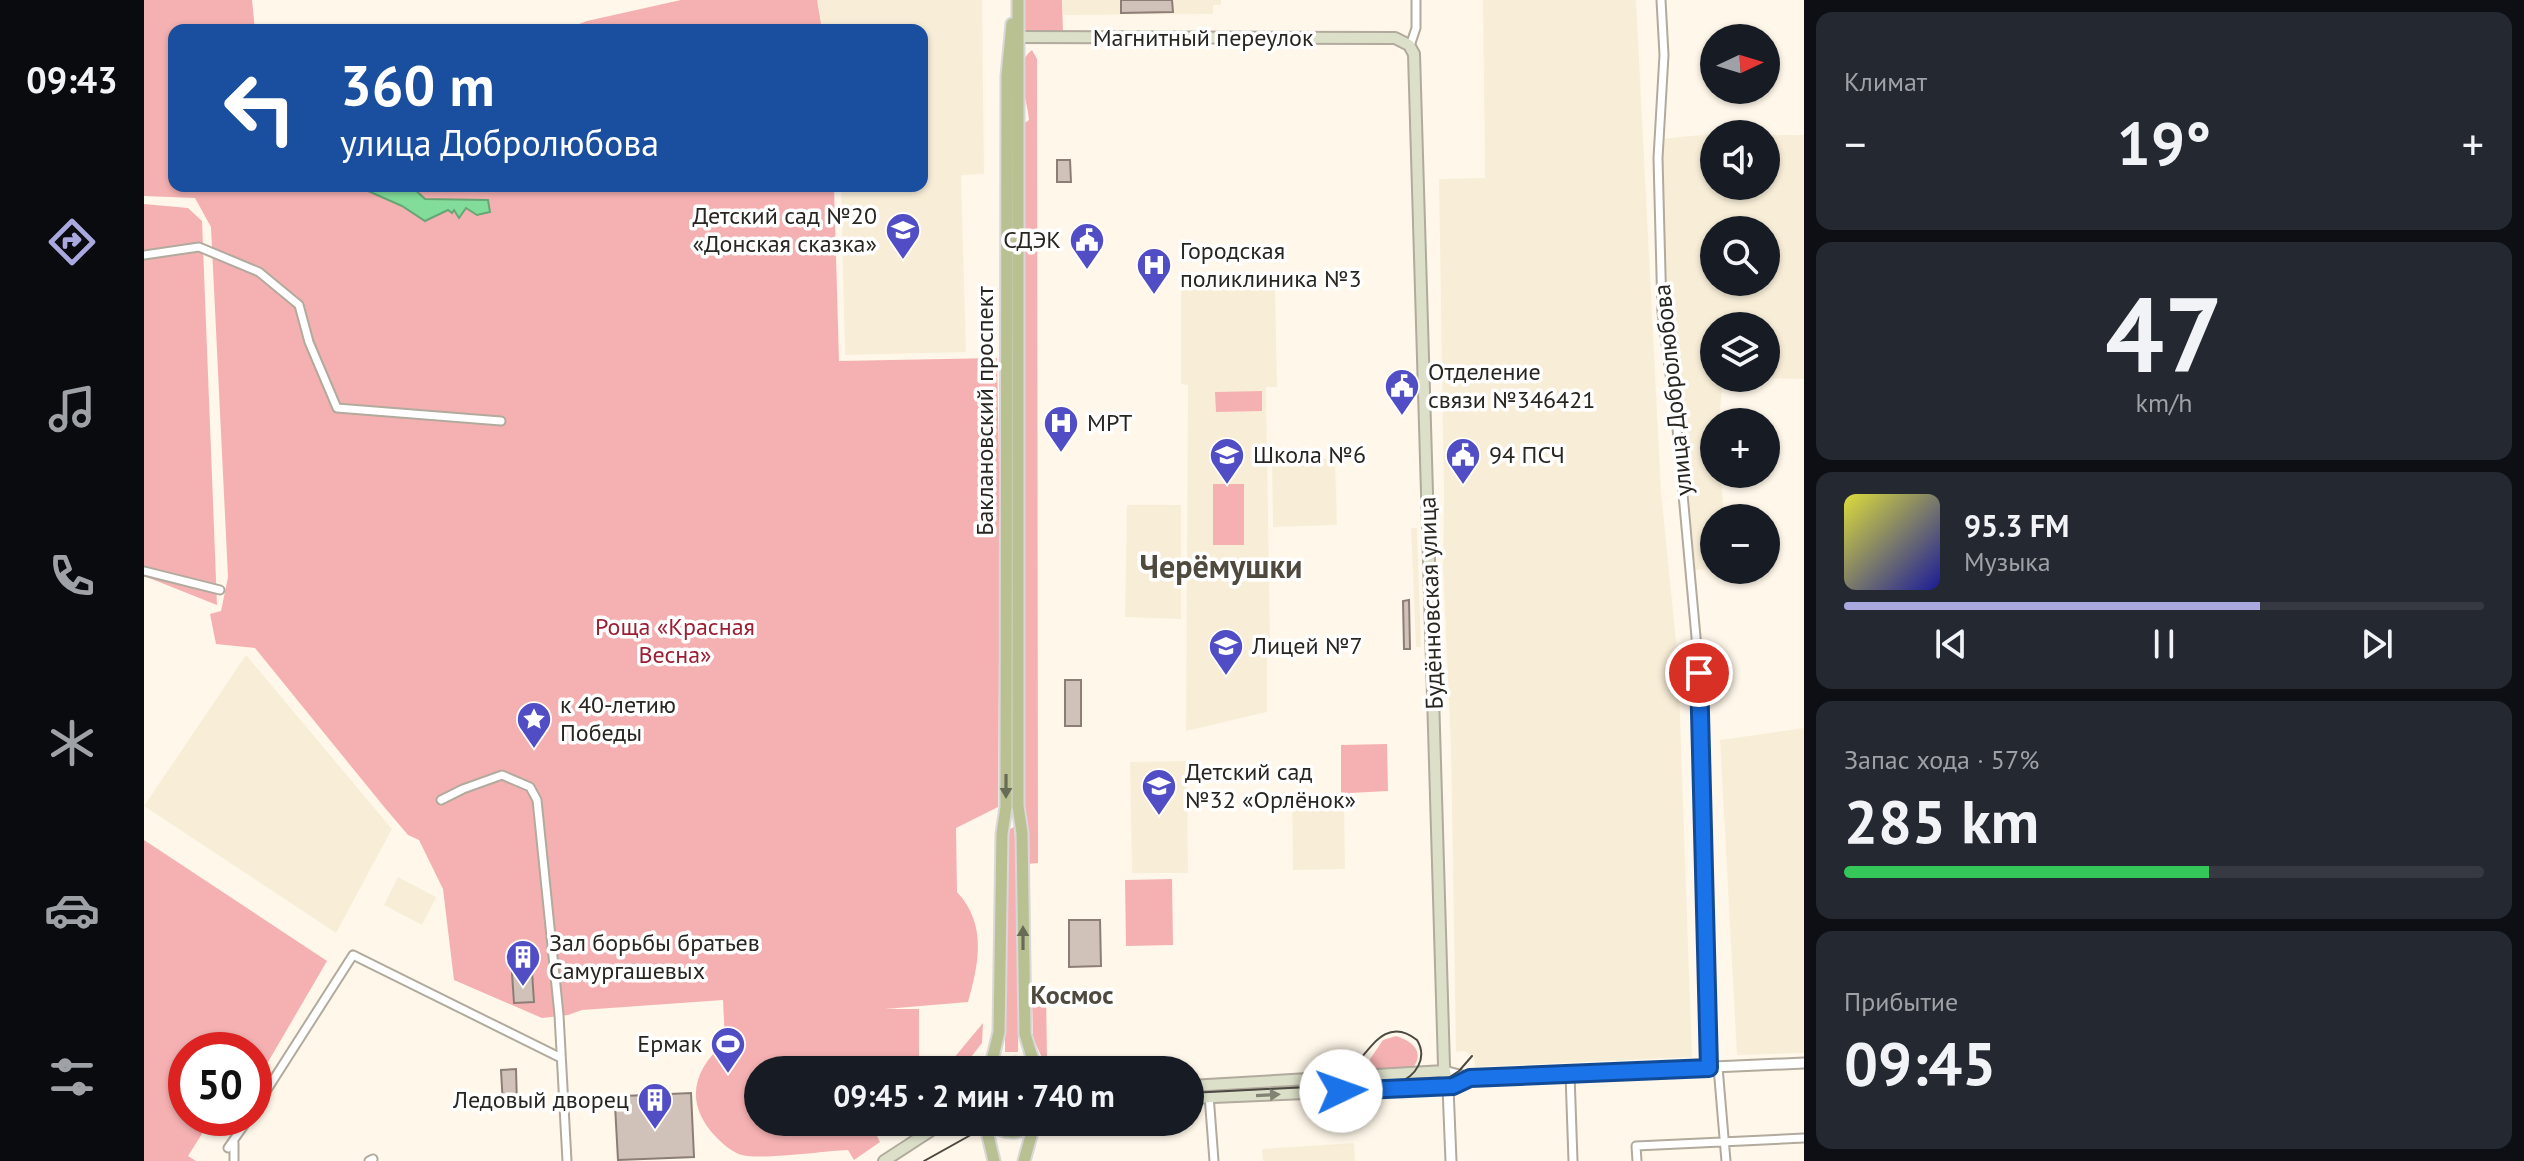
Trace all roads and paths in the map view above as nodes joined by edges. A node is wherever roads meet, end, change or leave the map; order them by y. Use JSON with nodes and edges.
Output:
{"nodes":[{"id":1,"x":1015,"y":0,"type":"edge"},
{"id":2,"x":1416,"y":0,"type":"edge"},
{"id":3,"x":1661,"y":0,"type":"edge"},
{"id":4,"x":1014,"y":37,"type":"junction"},
{"id":5,"x":1410,"y":46,"type":"junction"},
{"id":6,"x":144,"y":255,"type":"edge"},
{"id":7,"x":501,"y":421,"type":"dead end"},
{"id":8,"x":144,"y":571,"type":"edge"},
{"id":9,"x":220,"y":590,"type":"dead end"},
{"id":10,"x":441,"y":800,"type":"dead end"},
{"id":11,"x":1004,"y":823,"type":"junction"},
{"id":12,"x":1020,"y":823,"type":"junction"},
{"id":13,"x":993,"y":1056,"type":"edge"},
{"id":14,"x":1030,"y":1056,"type":"edge"},
{"id":15,"x":561,"y":1058,"type":"junction"},
{"id":16,"x":1804,"y":1063,"type":"edge"},
{"id":17,"x":1714,"y":1068,"type":"junction"},
{"id":18,"x":1444,"y":1071,"type":"junction"},
{"id":19,"x":1570,"y":1074,"type":"junction"},
{"id":20,"x":1470,"y":1078,"type":"junction"},
{"id":21,"x":272,"y":1082,"type":"edge"},
{"id":22,"x":1204,"y":1085,"type":"edge"},
{"id":23,"x":1208,"y":1085,"type":"junction"},
{"id":24,"x":1448,"y":1087,"type":"junction"},
{"id":25,"x":1204,"y":1098,"type":"edge"},
{"id":26,"x":1209,"y":1098,"type":"junction"},
{"id":27,"x":237,"y":1136,"type":"edge"},
{"id":28,"x":922,"y":1136,"type":"edge"},
{"id":29,"x":989,"y":1136,"type":"edge"},
{"id":30,"x":1032,"y":1136,"type":"edge"},
{"id":31,"x":1804,"y":1138,"type":"edge"},
{"id":32,"x":1724,"y":1141,"type":"junction"},
{"id":33,"x":234,"y":1161,"type":"edge"},
{"id":34,"x":567,"y":1161,"type":"edge"},
{"id":35,"x":884,"y":1161,"type":"edge"},
{"id":36,"x":994,"y":1161,"type":"edge"},
{"id":37,"x":1024,"y":1161,"type":"edge"},
{"id":38,"x":1214,"y":1161,"type":"edge"},
{"id":39,"x":1451,"y":1161,"type":"edge"},
{"id":40,"x":1573,"y":1161,"type":"edge"},
{"id":41,"x":1637,"y":1161,"type":"edge"},
{"id":42,"x":1726,"y":1161,"type":"edge"}],
"edges":[{"from":1,"to":4,"type":"main road","name":"Баклановский проспект"},
{"from":2,"to":5,"type":"street","name":"Будённовская улица"},
{"from":3,"to":17,"type":"street","name":"улица Добролюбова"},
{"from":4,"to":5,"type":"main road","name":"Магнитный переулок"},
{"from":4,"to":11,"type":"main road","name":"Баклановский проспект","one_way":true},
{"from":4,"to":12,"type":"main road","name":"Баклановский проспект"},
{"from":5,"to":18,"type":"main road","name":"Будённовская улица"},
{"from":6,"to":7,"type":"street"},
{"from":8,"to":9,"type":"street"},
{"from":10,"to":15,"type":"street"},
{"from":11,"to":12,"type":"street"},
{"from":11,"to":13,"type":"main road","name":"Баклановский проспект"},
{"from":14,"to":12,"type":"main road","name":"Баклановский проспект","one_way":true},
{"from":15,"to":21,"type":"street"},
{"from":15,"to":34,"type":"street"},
{"from":16,"to":17,"type":"street"},
{"from":17,"to":19,"type":"street"},
{"from":17,"to":32,"type":"street","name":"улица Добролюбова"},
{"from":18,"to":20,"type":"street"},
{"from":18,"to":23,"type":"main road"},
{"from":18,"to":24,"type":"main road","name":"Будённовская улица"},
{"from":19,"to":20,"type":"street"},
{"from":19,"to":40,"type":"street"},
{"from":20,"to":24,"type":"street"},
{"from":22,"to":23,"type":"main road"},
{"from":23,"to":26,"type":"street"},
{"from":26,"to":24,"type":"main road","one_way":true},
{"from":24,"to":39,"type":"street","name":"Будённовская улица"},
{"from":25,"to":26,"type":"main road"},
{"from":26,"to":38,"type":"street"},
{"from":27,"to":33,"type":"street"},
{"from":28,"to":35,"type":"main road"},
{"from":29,"to":36,"type":"main road"},
{"from":30,"to":37,"type":"main road"},
{"from":31,"to":32,"type":"street"},
{"from":32,"to":41,"type":"street"},
{"from":32,"to":42,"type":"street","name":"улица Добролюбова"}]}
